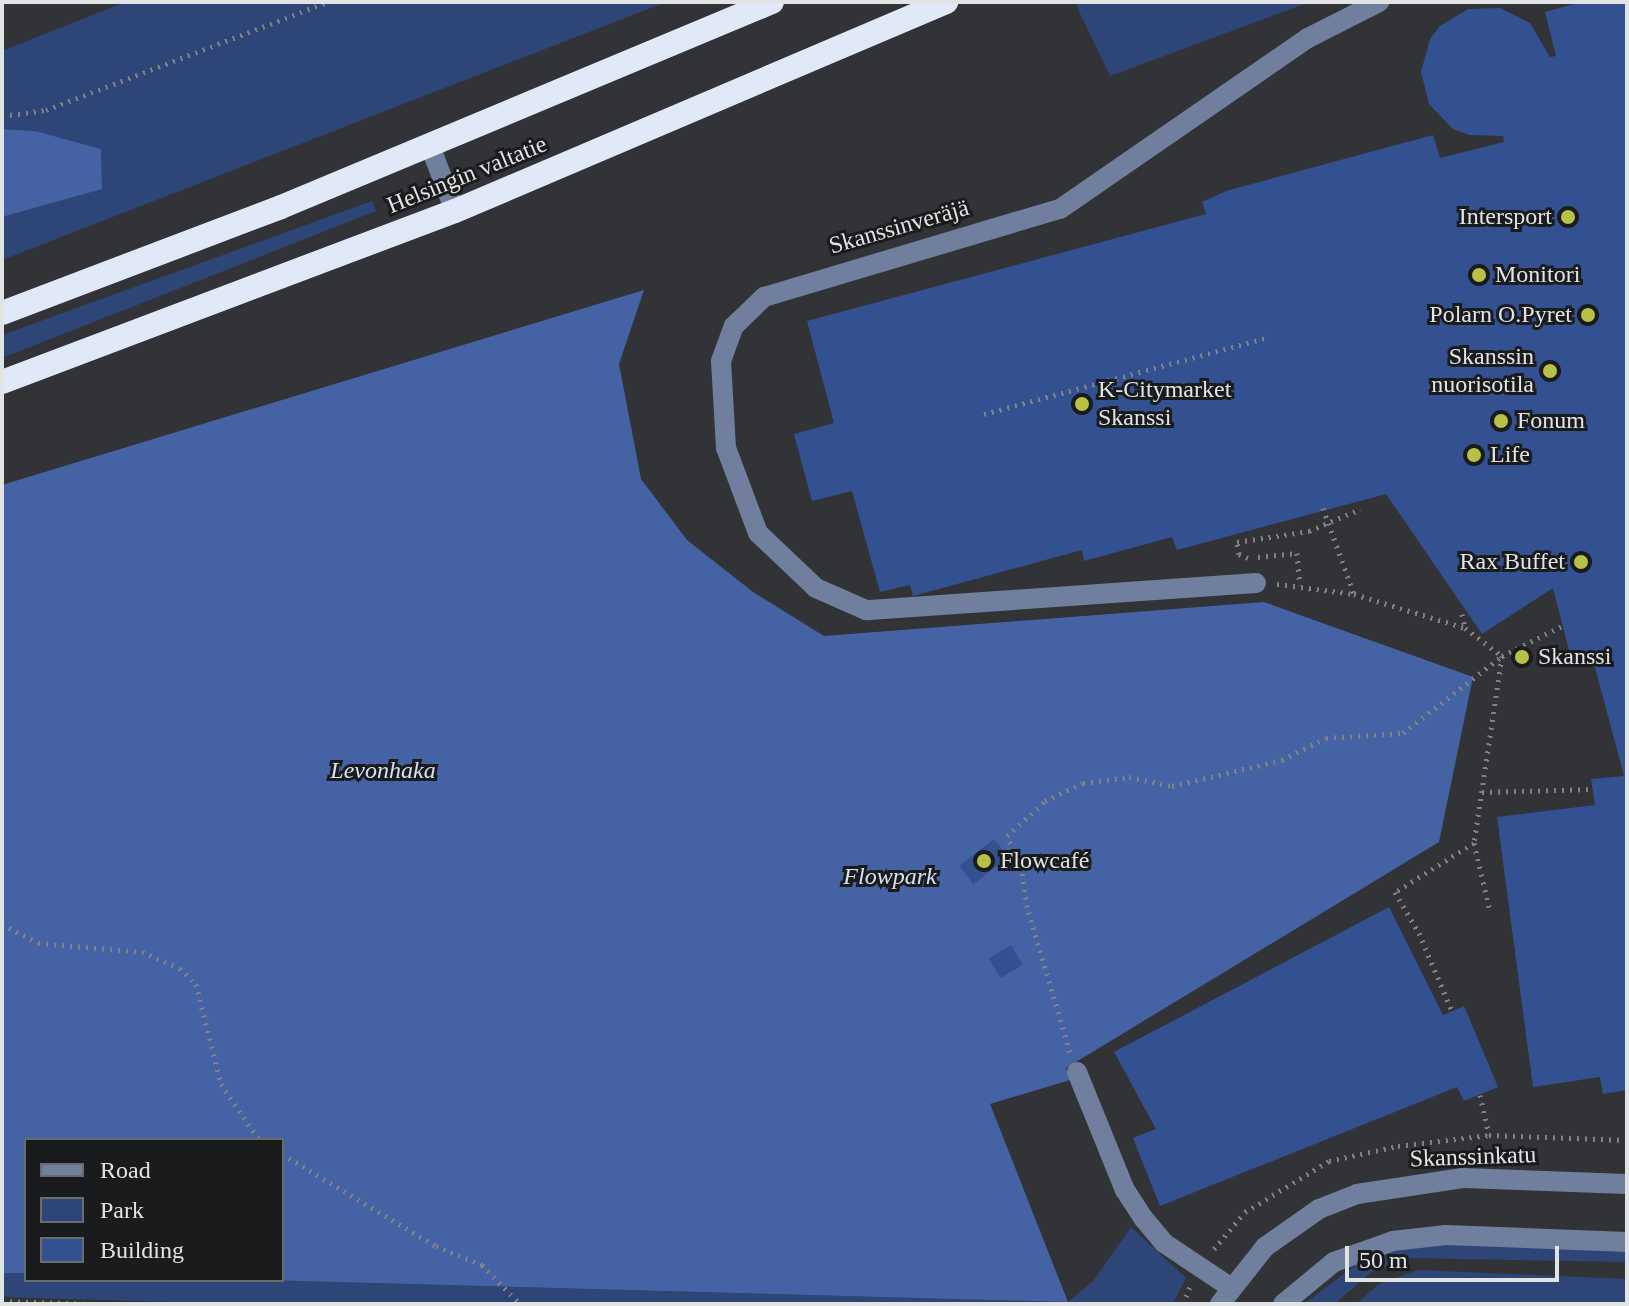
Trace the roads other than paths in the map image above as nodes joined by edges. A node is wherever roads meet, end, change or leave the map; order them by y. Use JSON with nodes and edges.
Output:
{"nodes":[{"id":1,"x":772,"y":2,"type":"edge"},
{"id":2,"x":946,"y":2,"type":"edge"},
{"id":3,"x":1379,"y":2,"type":"edge"},
{"id":4,"x":430,"y":146,"type":"junction"},
{"id":5,"x":455,"y":211,"type":"junction"},
{"id":6,"x":2,"y":313,"type":"edge"},
{"id":7,"x":2,"y":382,"type":"edge"},
{"id":8,"x":1256,"y":583,"type":"road end"},
{"id":9,"x":1077,"y":1072,"type":"road end"},
{"id":10,"x":1627,"y":1184,"type":"edge"},
{"id":11,"x":1627,"y":1242,"type":"edge"},
{"id":12,"x":1225,"y":1296,"type":"edge"},
{"id":13,"x":1283,"y":1304,"type":"edge"}],
"edges":[{"from":1,"to":4,"type":"highway","name":"Helsingin valtatie"},
{"from":2,"to":5,"type":"highway","name":"Helsingin valtatie"},
{"from":3,"to":8,"type":"street","name":"Skanssinveräjä"},
{"from":4,"to":5,"type":"street"},
{"from":4,"to":6,"type":"highway","name":"Helsingin valtatie"},
{"from":5,"to":7,"type":"highway","name":"Helsingin valtatie"},
{"from":9,"to":12,"type":"street"},
{"from":10,"to":12,"type":"street","name":"Skanssinkatu"},
{"from":11,"to":13,"type":"street"}]}
